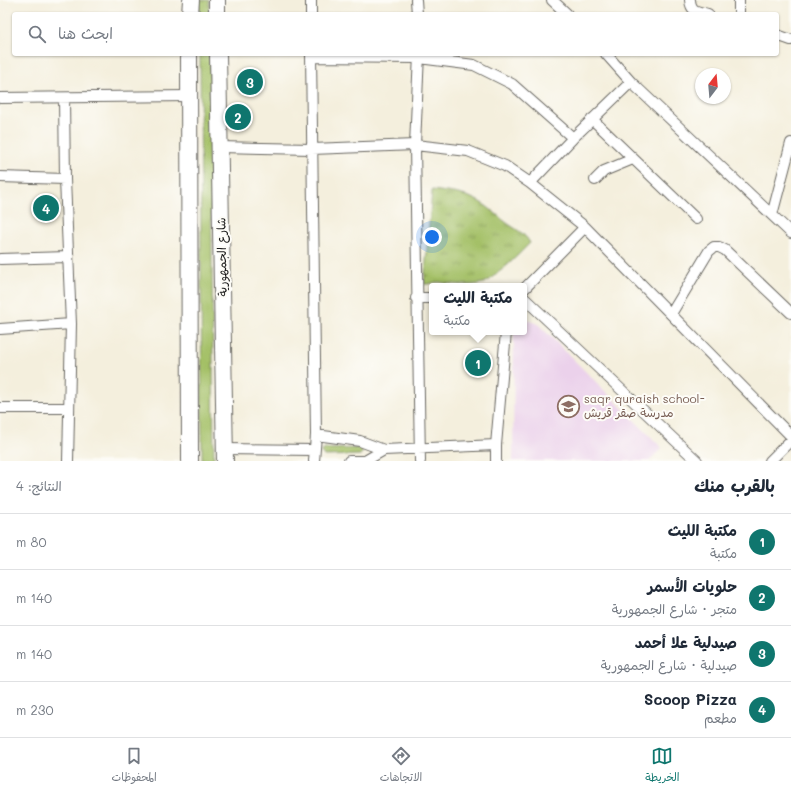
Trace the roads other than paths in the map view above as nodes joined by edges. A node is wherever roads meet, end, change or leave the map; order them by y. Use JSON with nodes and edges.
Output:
{"nodes":[{"id":1,"x":191,"y":0,"type":"edge"},
{"id":2,"x":217,"y":0,"type":"edge"},
{"id":3,"x":311,"y":0,"type":"edge"},
{"id":4,"x":416,"y":0,"type":"edge"},
{"id":5,"x":552,"y":0,"type":"edge"},
{"id":6,"x":690,"y":0,"type":"edge"},
{"id":7,"x":739,"y":0,"type":"edge"},
{"id":8,"x":190,"y":12,"type":"edge"},
{"id":9,"x":217,"y":12,"type":"edge"},
{"id":10,"x":311,"y":12,"type":"edge"},
{"id":11,"x":417,"y":12,"type":"edge"},
{"id":12,"x":566,"y":12,"type":"edge"},
{"id":13,"x":699,"y":12,"type":"edge"},
{"id":14,"x":739,"y":12,"type":"edge"},
{"id":15,"x":779,"y":36,"type":"edge"},
{"id":16,"x":791,"y":40,"type":"edge"},
{"id":17,"x":189,"y":56,"type":"edge"},
{"id":18,"x":218,"y":56,"type":"edge"},
{"id":19,"x":311,"y":56,"type":"edge"},
{"id":20,"x":419,"y":56,"type":"edge"},
{"id":21,"x":608,"y":56,"type":"edge"},
{"id":22,"x":631,"y":82,"type":"junction"},
{"id":23,"x":189,"y":96,"type":"junction"},
{"id":24,"x":0,"y":98,"type":"edge"},
{"id":25,"x":64,"y":98,"type":"junction"},
{"id":26,"x":592,"y":119,"type":"junction"},
{"id":27,"x":573,"y":138,"type":"junction"},
{"id":28,"x":791,"y":143,"type":"edge"},
{"id":29,"x":414,"y":146,"type":"junction"},
{"id":30,"x":220,"y":147,"type":"junction"},
{"id":31,"x":312,"y":149,"type":"junction"},
{"id":32,"x":633,"y":159,"type":"junction"},
{"id":33,"x":0,"y":177,"type":"edge"},
{"id":34,"x":65,"y":179,"type":"junction"},
{"id":35,"x":596,"y":180,"type":"dead end"},
{"id":36,"x":530,"y":183,"type":"junction"},
{"id":37,"x":772,"y":215,"type":"junction"},
{"id":38,"x":696,"y":219,"type":"dead end"},
{"id":39,"x":585,"y":227,"type":"junction"},
{"id":40,"x":791,"y":233,"type":"edge"},
{"id":41,"x":68,"y":257,"type":"junction"},
{"id":42,"x":0,"y":259,"type":"edge"},
{"id":43,"x":527,"y":286,"type":"edge"},
{"id":44,"x":416,"y":298,"type":"junction"},
{"id":45,"x":429,"y":298,"type":"edge"},
{"id":46,"x":527,"y":301,"type":"edge"},
{"id":47,"x":791,"y":313,"type":"edge"},
{"id":48,"x":670,"y":314,"type":"junction"},
{"id":49,"x":71,"y":324,"type":"junction"},
{"id":50,"x":0,"y":328,"type":"edge"},
{"id":51,"x":506,"y":335,"type":"edge"},
{"id":52,"x":0,"y":408,"type":"edge"},
{"id":53,"x":69,"y":408,"type":"junction"},
{"id":54,"x":316,"y":435,"type":"junction"},
{"id":55,"x":791,"y":436,"type":"edge"},
{"id":56,"x":791,"y":440,"type":"edge"},
{"id":57,"x":496,"y":445,"type":"junction"},
{"id":58,"x":420,"y":448,"type":"junction"},
{"id":59,"x":314,"y":450,"type":"junction"},
{"id":60,"x":384,"y":450,"type":"junction"},
{"id":61,"x":225,"y":455,"type":"edge"},
{"id":62,"x":68,"y":461,"type":"edge"},
{"id":63,"x":190,"y":461,"type":"edge"},
{"id":64,"x":314,"y":461,"type":"edge"},
{"id":65,"x":349,"y":461,"type":"edge"},
{"id":66,"x":420,"y":461,"type":"edge"},
{"id":67,"x":496,"y":461,"type":"edge"},
{"id":68,"x":697,"y":461,"type":"edge"},
{"id":69,"x":770,"y":461,"type":"edge"}],
"edges":[{"from":1,"to":8,"type":"main road"},
{"from":2,"to":9,"type":"main road"},
{"from":3,"to":10,"type":"street"},
{"from":4,"to":11,"type":"street"},
{"from":5,"to":12,"type":"street"},
{"from":6,"to":13,"type":"street"},
{"from":7,"to":14,"type":"street"},
{"from":15,"to":16,"type":"street"},
{"from":17,"to":23,"type":"main road"},
{"from":18,"to":30,"type":"main road","name":"شارع الجمهورية"},
{"from":19,"to":20,"type":"street"},
{"from":19,"to":31,"type":"street"},
{"from":20,"to":27,"type":"street"},
{"from":20,"to":29,"type":"street"},
{"from":21,"to":22,"type":"street"},
{"from":22,"to":26,"type":"street"},
{"from":22,"to":37,"type":"street"},
{"from":23,"to":25,"type":"street"},
{"from":23,"to":63,"type":"main road"},
{"from":24,"to":25,"type":"street"},
{"from":25,"to":34,"type":"street"},
{"from":26,"to":27,"type":"street"},
{"from":26,"to":32,"type":"street"},
{"from":27,"to":36,"type":"street"},
{"from":28,"to":37,"type":"street"},
{"from":29,"to":31,"type":"street"},
{"from":29,"to":36,"type":"street"},
{"from":29,"to":44,"type":"street"},
{"from":30,"to":31,"type":"street"},
{"from":30,"to":61,"type":"main road","name":"شارع الجمهورية"},
{"from":31,"to":54,"type":"street"},
{"from":32,"to":35,"type":"street"},
{"from":32,"to":38,"type":"street"},
{"from":33,"to":34,"type":"street"},
{"from":34,"to":41,"type":"street"},
{"from":36,"to":39,"type":"street"},
{"from":37,"to":40,"type":"street"},
{"from":39,"to":43,"type":"street"},
{"from":39,"to":48,"type":"street"},
{"from":41,"to":42,"type":"street"},
{"from":41,"to":49,"type":"street"},
{"from":44,"to":45,"type":"street"},
{"from":44,"to":58,"type":"street"},
{"from":46,"to":68,"type":"street"},
{"from":47,"to":48,"type":"street"},
{"from":48,"to":55,"type":"street"},
{"from":49,"to":50,"type":"street"},
{"from":49,"to":53,"type":"street"},
{"from":51,"to":57,"type":"street"},
{"from":52,"to":53,"type":"street"},
{"from":53,"to":62,"type":"street"},
{"from":54,"to":59,"type":"street"},
{"from":54,"to":60,"type":"street"},
{"from":56,"to":69,"type":"street"},
{"from":57,"to":58,"type":"street"},
{"from":57,"to":67,"type":"street"},
{"from":58,"to":60,"type":"street"},
{"from":58,"to":66,"type":"street"},
{"from":59,"to":61,"type":"street"},
{"from":59,"to":64,"type":"street"},
{"from":60,"to":65,"type":"street"}]}
